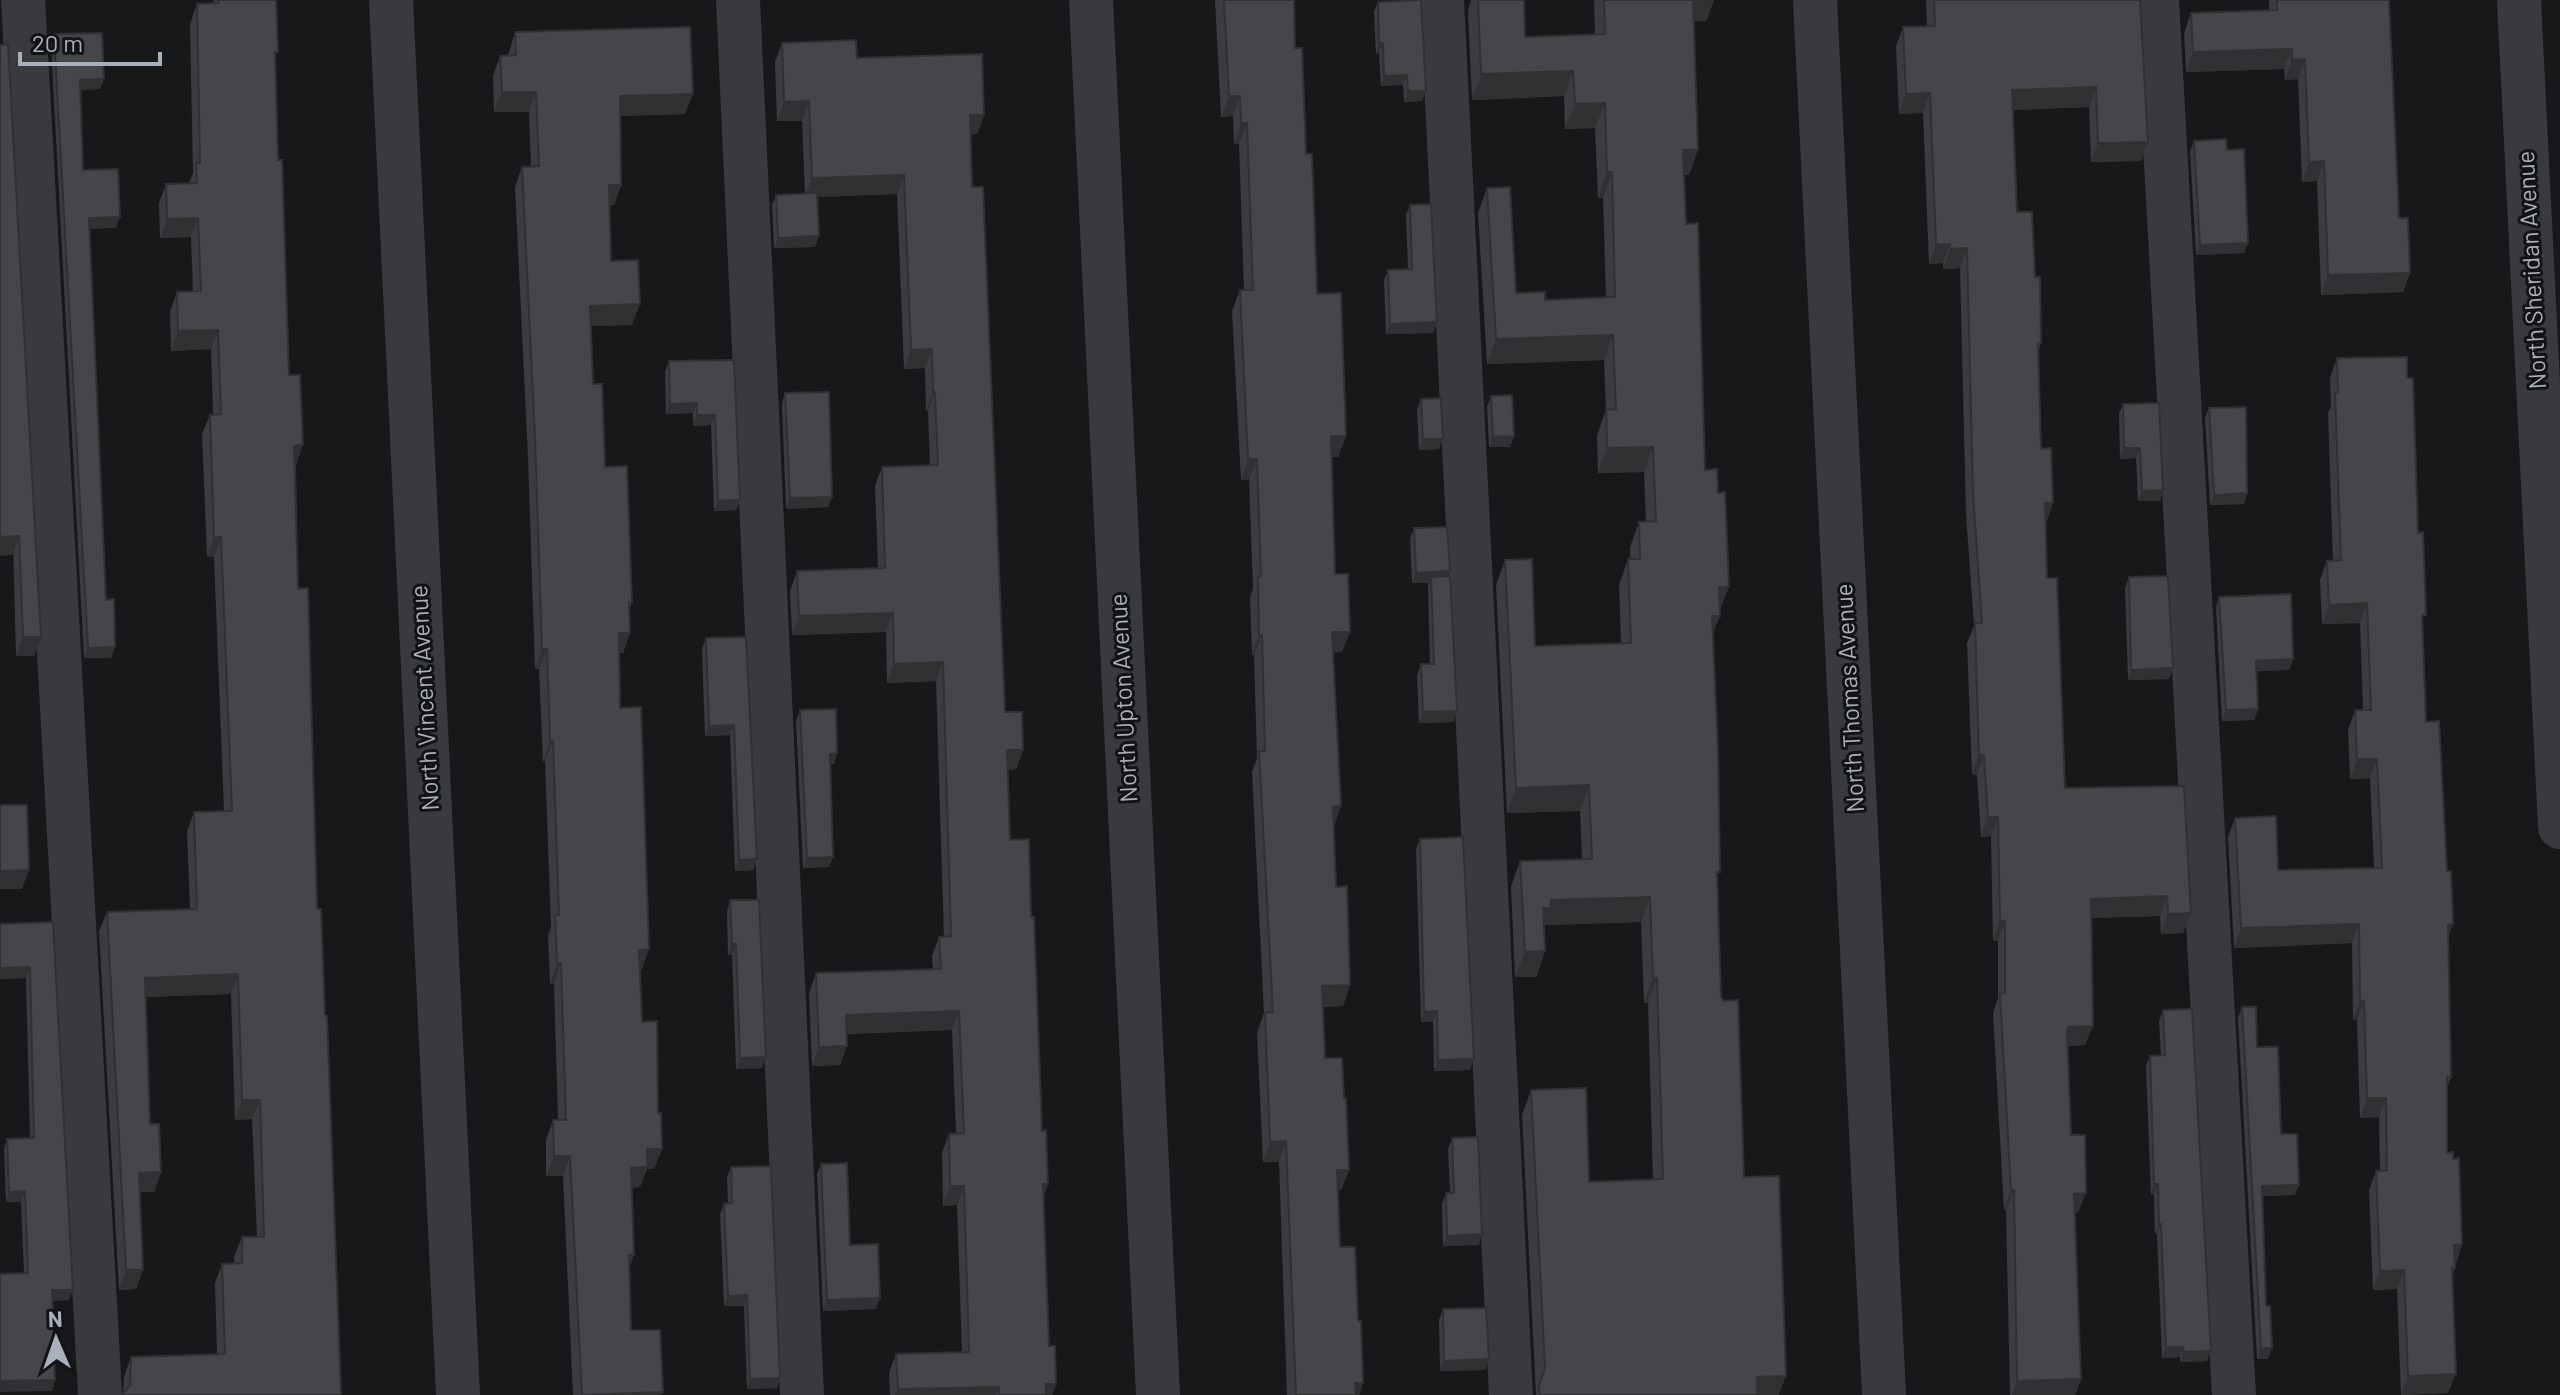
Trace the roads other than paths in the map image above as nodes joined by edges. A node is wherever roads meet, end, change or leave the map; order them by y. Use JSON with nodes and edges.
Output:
{"nodes":[{"id":1,"x":23,"y":0,"type":"edge"},
{"id":2,"x":391,"y":0,"type":"edge"},
{"id":3,"x":738,"y":0,"type":"edge"},
{"id":4,"x":1091,"y":0,"type":"edge"},
{"id":5,"x":1442,"y":0,"type":"edge"},
{"id":6,"x":1815,"y":0,"type":"edge"},
{"id":7,"x":2157,"y":0,"type":"edge"},
{"id":8,"x":2519,"y":0,"type":"edge"},
{"id":9,"x":2560,"y":827,"type":"edge"},
{"id":10,"x":100,"y":1395,"type":"edge"},
{"id":11,"x":458,"y":1395,"type":"edge"},
{"id":12,"x":802,"y":1395,"type":"edge"},
{"id":13,"x":1158,"y":1395,"type":"edge"},
{"id":14,"x":1511,"y":1395,"type":"edge"},
{"id":15,"x":1884,"y":1395,"type":"edge"},
{"id":16,"x":2234,"y":1395,"type":"edge"}],
"edges":[{"from":1,"to":10,"type":"street"},
{"from":2,"to":11,"type":"street","name":"North Vincent Avenue"},
{"from":3,"to":12,"type":"street"},
{"from":4,"to":13,"type":"street","name":"North Upton Avenue"},
{"from":5,"to":14,"type":"street"},
{"from":6,"to":15,"type":"street","name":"North Thomas Avenue"},
{"from":7,"to":16,"type":"street"},
{"from":8,"to":9,"type":"street","name":"North Sheridan Avenue"}]}
